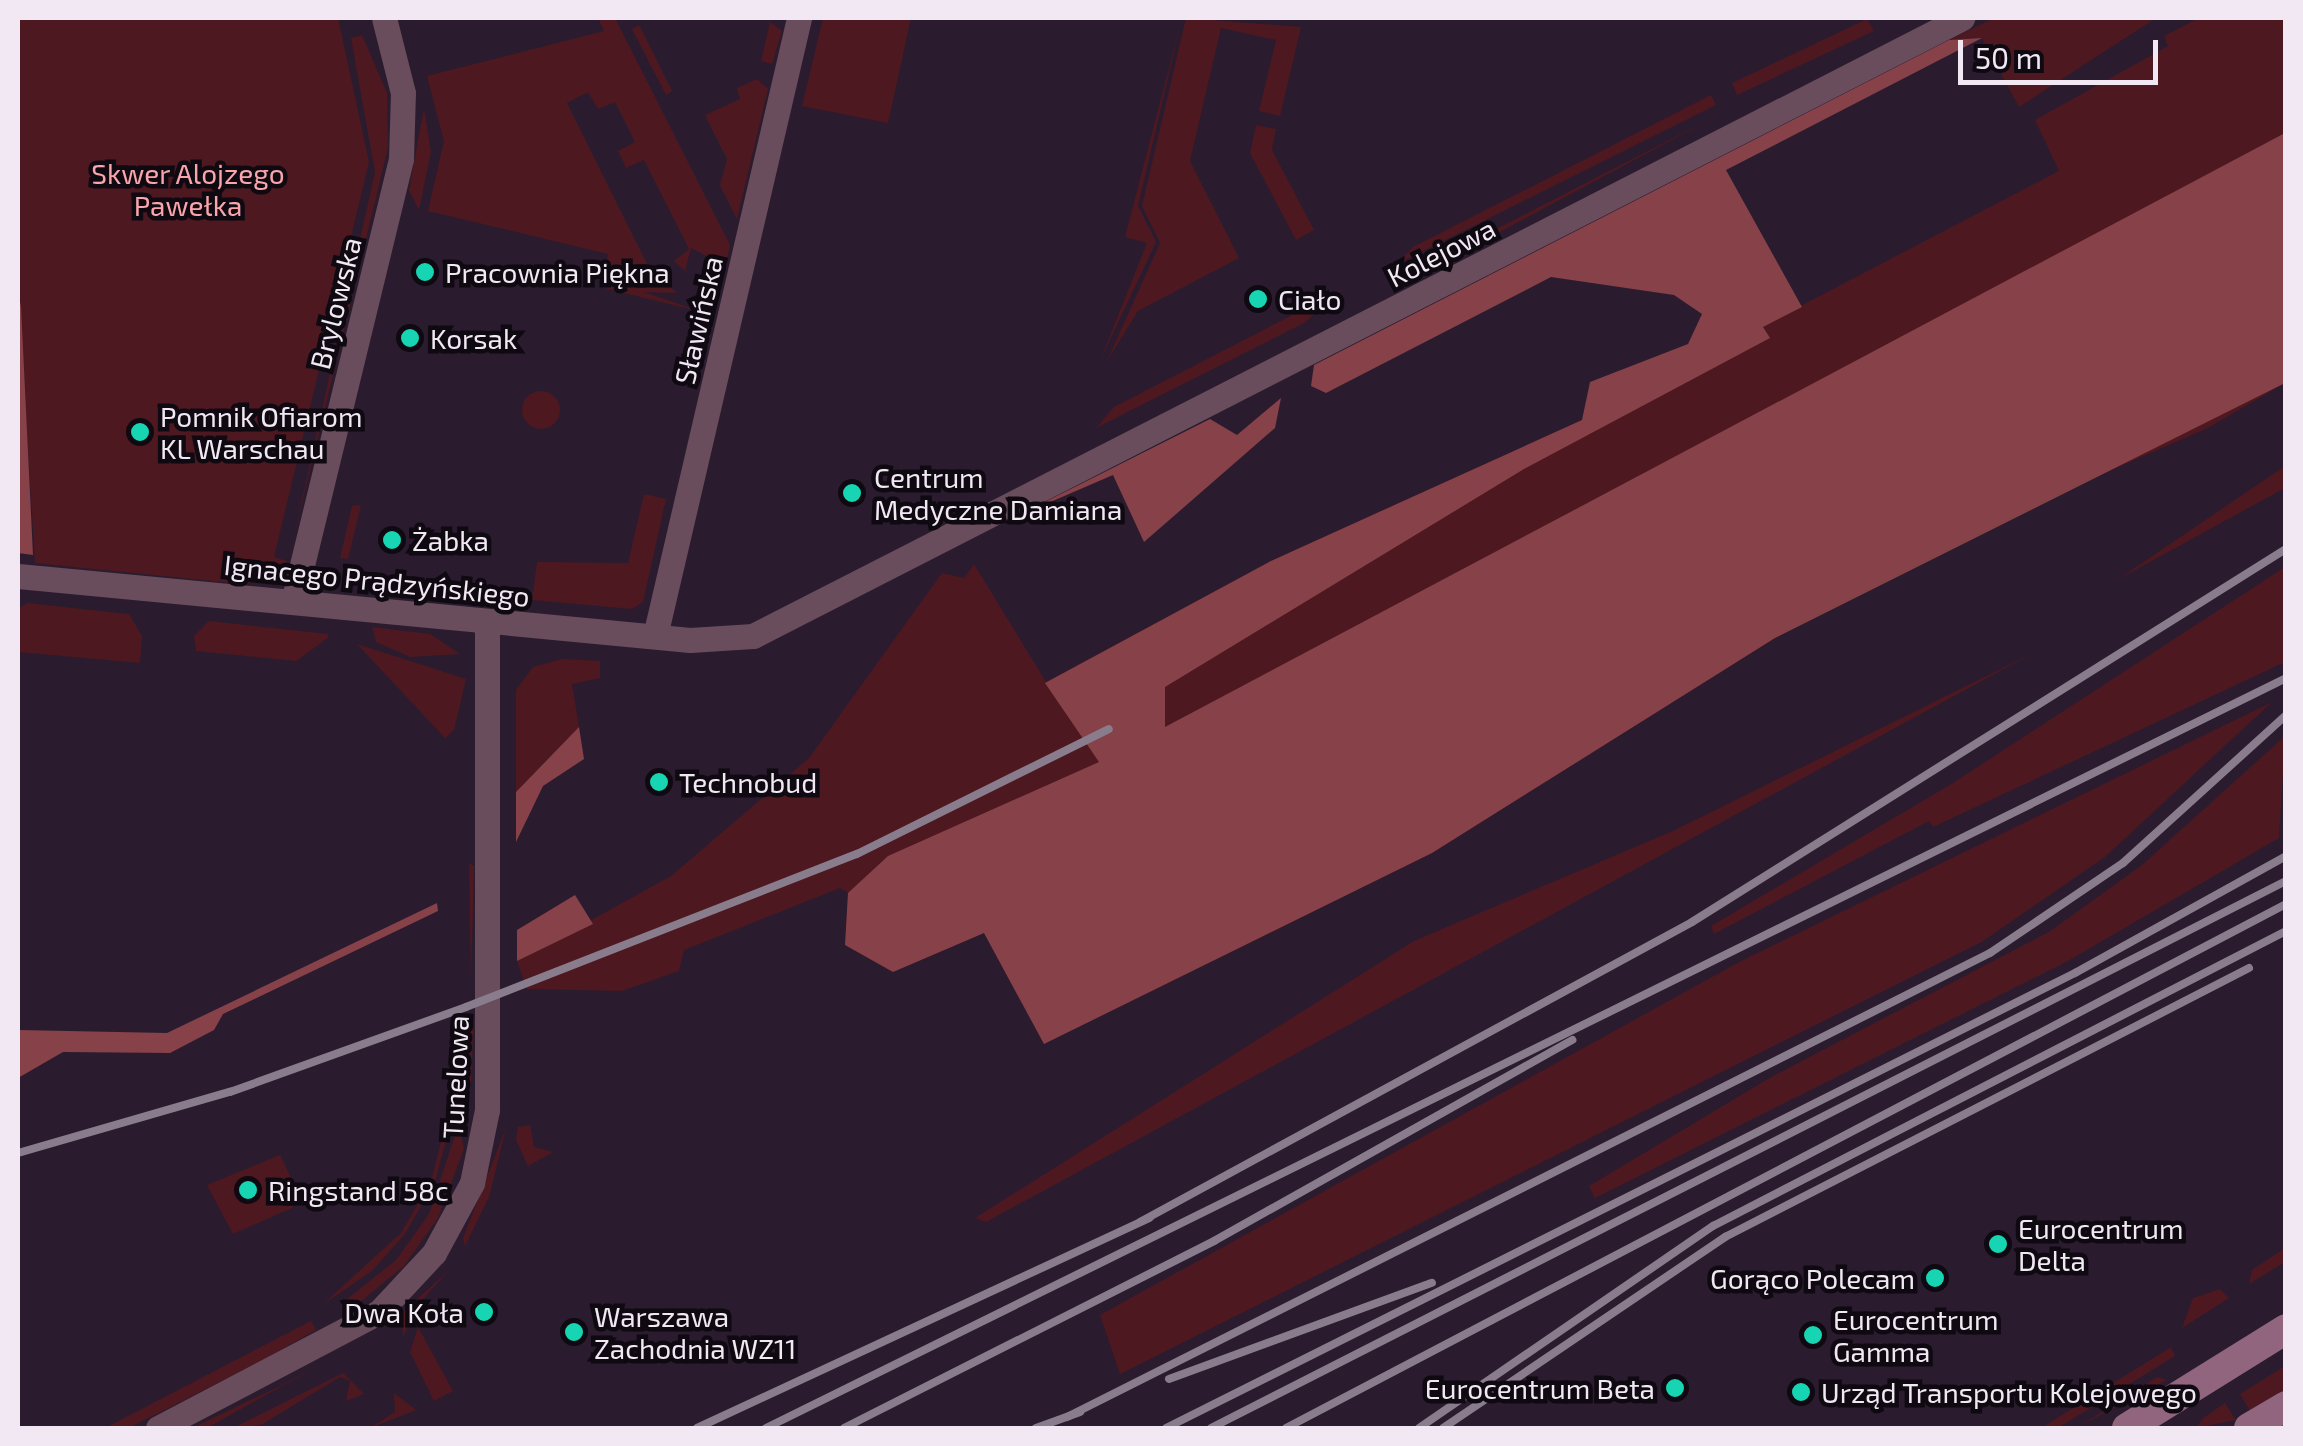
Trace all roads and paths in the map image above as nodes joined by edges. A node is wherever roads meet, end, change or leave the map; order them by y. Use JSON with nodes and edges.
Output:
{"nodes":[{"id":1,"x":384,"y":18,"type":"edge"},
{"id":2,"x":799,"y":18,"type":"edge"},
{"id":3,"x":1962,"y":18,"type":"edge"},
{"id":4,"x":18,"y":576,"type":"edge"},
{"id":5,"x":293,"y":602,"type":"junction"},
{"id":6,"x":487,"y":622,"type":"junction"},
{"id":7,"x":655,"y":636,"type":"junction"},
{"id":8,"x":731,"y":640,"type":"joint"},
{"id":9,"x":2286,"y":1329,"type":"edge"},
{"id":10,"x":2286,"y":1406,"type":"edge"},
{"id":11,"x":158,"y":1428,"type":"edge"},
{"id":12,"x":2127,"y":1428,"type":"edge"},
{"id":13,"x":2249,"y":1428,"type":"edge"}],
"edges":[{"from":1,"to":5,"type":"street","name":"Brylowska"},
{"from":2,"to":7,"type":"street","name":"Sławińska"},
{"from":3,"to":8,"type":"street","name":"Kolejowa"},
{"from":4,"to":5,"type":"street","name":"Ignacego Prądzyńskiego"},
{"from":5,"to":6,"type":"street","name":"Ignacego Prądzyńskiego"},
{"from":6,"to":7,"type":"street","name":"Ignacego Prądzyńskiego"},
{"from":6,"to":11,"type":"street","name":"Tunelowa"},
{"from":7,"to":8,"type":"street","name":"Ignacego Prądzyńskiego"},
{"from":9,"to":12,"type":"main road"},
{"from":10,"to":13,"type":"main road"}]}
